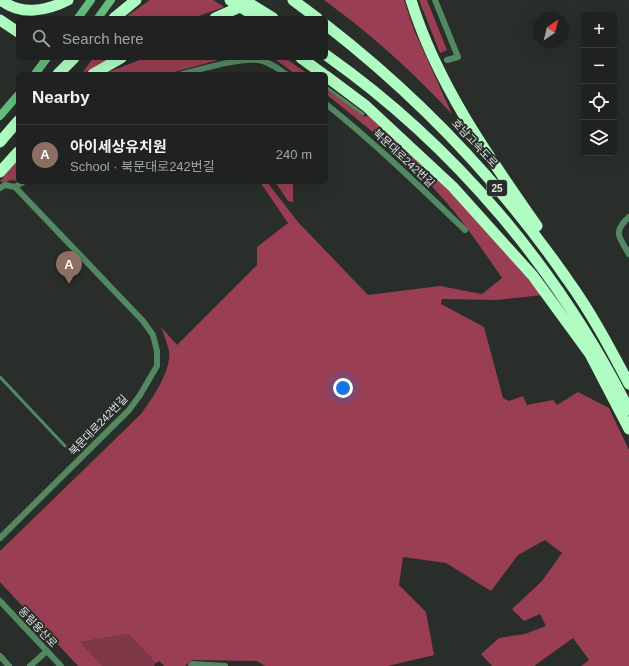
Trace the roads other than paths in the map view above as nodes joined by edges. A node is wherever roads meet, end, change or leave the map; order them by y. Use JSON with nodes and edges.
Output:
{"nodes":[{"id":1,"x":1,"y":0,"type":"edge"},
{"id":2,"x":68,"y":0,"type":"edge"},
{"id":3,"x":91,"y":0,"type":"edge"},
{"id":4,"x":111,"y":0,"type":"edge"},
{"id":5,"x":136,"y":0,"type":"edge"},
{"id":6,"x":230,"y":0,"type":"edge"},
{"id":7,"x":244,"y":0,"type":"edge"},
{"id":8,"x":254,"y":0,"type":"edge"},
{"id":9,"x":293,"y":0,"type":"edge"},
{"id":10,"x":411,"y":0,"type":"edge"},
{"id":11,"x":435,"y":0,"type":"edge"},
{"id":12,"x":79,"y":16,"type":"edge"},
{"id":13,"x":99,"y":16,"type":"edge"},
{"id":14,"x":116,"y":16,"type":"edge"},
{"id":15,"x":220,"y":16,"type":"edge"},
{"id":16,"x":255,"y":16,"type":"edge"},
{"id":17,"x":270,"y":16,"type":"edge"},
{"id":18,"x":313,"y":16,"type":"edge"},
{"id":19,"x":0,"y":20,"type":"edge"},
{"id":20,"x":328,"y":27,"type":"edge"},
{"id":21,"x":16,"y":31,"type":"edge"},
{"id":22,"x":328,"y":57,"type":"edge"},
{"id":23,"x":46,"y":60,"type":"edge"},
{"id":24,"x":67,"y":60,"type":"edge"},
{"id":25,"x":72,"y":60,"type":"edge"},
{"id":26,"x":118,"y":60,"type":"edge"},
{"id":27,"x":259,"y":60,"type":"edge"},
{"id":28,"x":259,"y":60,"type":"edge"},
{"id":29,"x":304,"y":60,"type":"edge"},
{"id":30,"x":321,"y":60,"type":"edge"},
{"id":31,"x":447,"y":60,"type":"dead end"},
{"id":32,"x":36,"y":72,"type":"edge"},
{"id":33,"x":58,"y":72,"type":"edge"},
{"id":34,"x":59,"y":72,"type":"edge"},
{"id":35,"x":96,"y":72,"type":"edge"},
{"id":36,"x":192,"y":72,"type":"edge"},
{"id":37,"x":283,"y":72,"type":"edge"},
{"id":38,"x":320,"y":72,"type":"edge"},
{"id":39,"x":328,"y":78,"type":"edge"},
{"id":40,"x":328,"y":88,"type":"edge"},
{"id":41,"x":16,"y":97,"type":"edge"},
{"id":42,"x":328,"y":106,"type":"edge"},
{"id":43,"x":363,"y":114,"type":"dead end"},
{"id":44,"x":0,"y":116,"type":"edge"},
{"id":45,"x":16,"y":123,"type":"edge"},
{"id":46,"x":0,"y":142,"type":"edge"},
{"id":47,"x":16,"y":154,"type":"edge"},
{"id":48,"x":0,"y":172,"type":"edge"},
{"id":49,"x":20,"y":184,"type":"edge"},
{"id":50,"x":15,"y":187,"type":"junction"},
{"id":51,"x":0,"y":188,"type":"edge"},
{"id":52,"x":629,"y":217,"type":"edge"},
{"id":53,"x":465,"y":230,"type":"dead end"},
{"id":54,"x":629,"y":254,"type":"edge"},
{"id":55,"x":568,"y":280,"type":"junction"},
{"id":56,"x":590,"y":354,"type":"junction"},
{"id":57,"x":0,"y":377,"type":"edge"},
{"id":58,"x":629,"y":384,"type":"edge"},
{"id":59,"x":629,"y":410,"type":"edge"},
{"id":60,"x":629,"y":429,"type":"edge"},
{"id":61,"x":65,"y":446,"type":"dead end"},
{"id":62,"x":0,"y":538,"type":"edge"},
{"id":63,"x":0,"y":601,"type":"edge"},
{"id":64,"x":47,"y":651,"type":"junction"},
{"id":65,"x":0,"y":656,"type":"edge"},
{"id":66,"x":9,"y":666,"type":"edge"},
{"id":67,"x":30,"y":666,"type":"edge"},
{"id":68,"x":61,"y":666,"type":"edge"},
{"id":69,"x":191,"y":666,"type":"edge"},
{"id":70,"x":225,"y":666,"type":"edge"}],
"edges":[{"from":1,"to":2,"type":"highway"},
{"from":3,"to":12,"type":"main road"},
{"from":4,"to":13,"type":"main road"},
{"from":5,"to":14,"type":"highway"},
{"from":6,"to":16,"type":"highway","bridge":true},
{"from":7,"to":17,"type":"highway","bridge":true},
{"from":8,"to":15,"type":"highway"},
{"from":9,"to":18,"type":"highway"},
{"from":10,"to":55,"type":"highway"},
{"from":11,"to":31,"type":"street"},
{"from":19,"to":21,"type":"highway"},
{"from":20,"to":55,"type":"highway","name":"호남고속도로","number":"25"},
{"from":22,"to":59,"type":"highway","number":"25"},
{"from":23,"to":32,"type":"main road"},
{"from":24,"to":33,"type":"main road"},
{"from":25,"to":34,"type":"highway"},
{"from":26,"to":35,"type":"highway"},
{"from":27,"to":36,"type":"street"},
{"from":28,"to":37,"type":"street"},
{"from":29,"to":38,"type":"highway"},
{"from":30,"to":56,"type":"highway"},
{"from":39,"to":56,"type":"highway"},
{"from":40,"to":43,"type":"lane"},
{"from":41,"to":44,"type":"main road"},
{"from":42,"to":53,"type":"street","name":"북문대로242번길"},
{"from":45,"to":46,"type":"highway"},
{"from":47,"to":48,"type":"highway"},
{"from":49,"to":50,"type":"street"},
{"from":50,"to":51,"type":"street"},
{"from":50,"to":62,"type":"street","name":"북문대로242번길"},
{"from":52,"to":54,"type":"street"},
{"from":55,"to":58,"type":"highway","name":"호남고속도로","number":"25"},
{"from":56,"to":60,"type":"highway"},
{"from":57,"to":61,"type":"lane"},
{"from":63,"to":64,"type":"street","name":"동림용산로"},
{"from":64,"to":67,"type":"street"},
{"from":64,"to":68,"type":"street","name":"동림용산로"},
{"from":65,"to":66,"type":"street"},
{"from":69,"to":70,"type":"street"}]}
